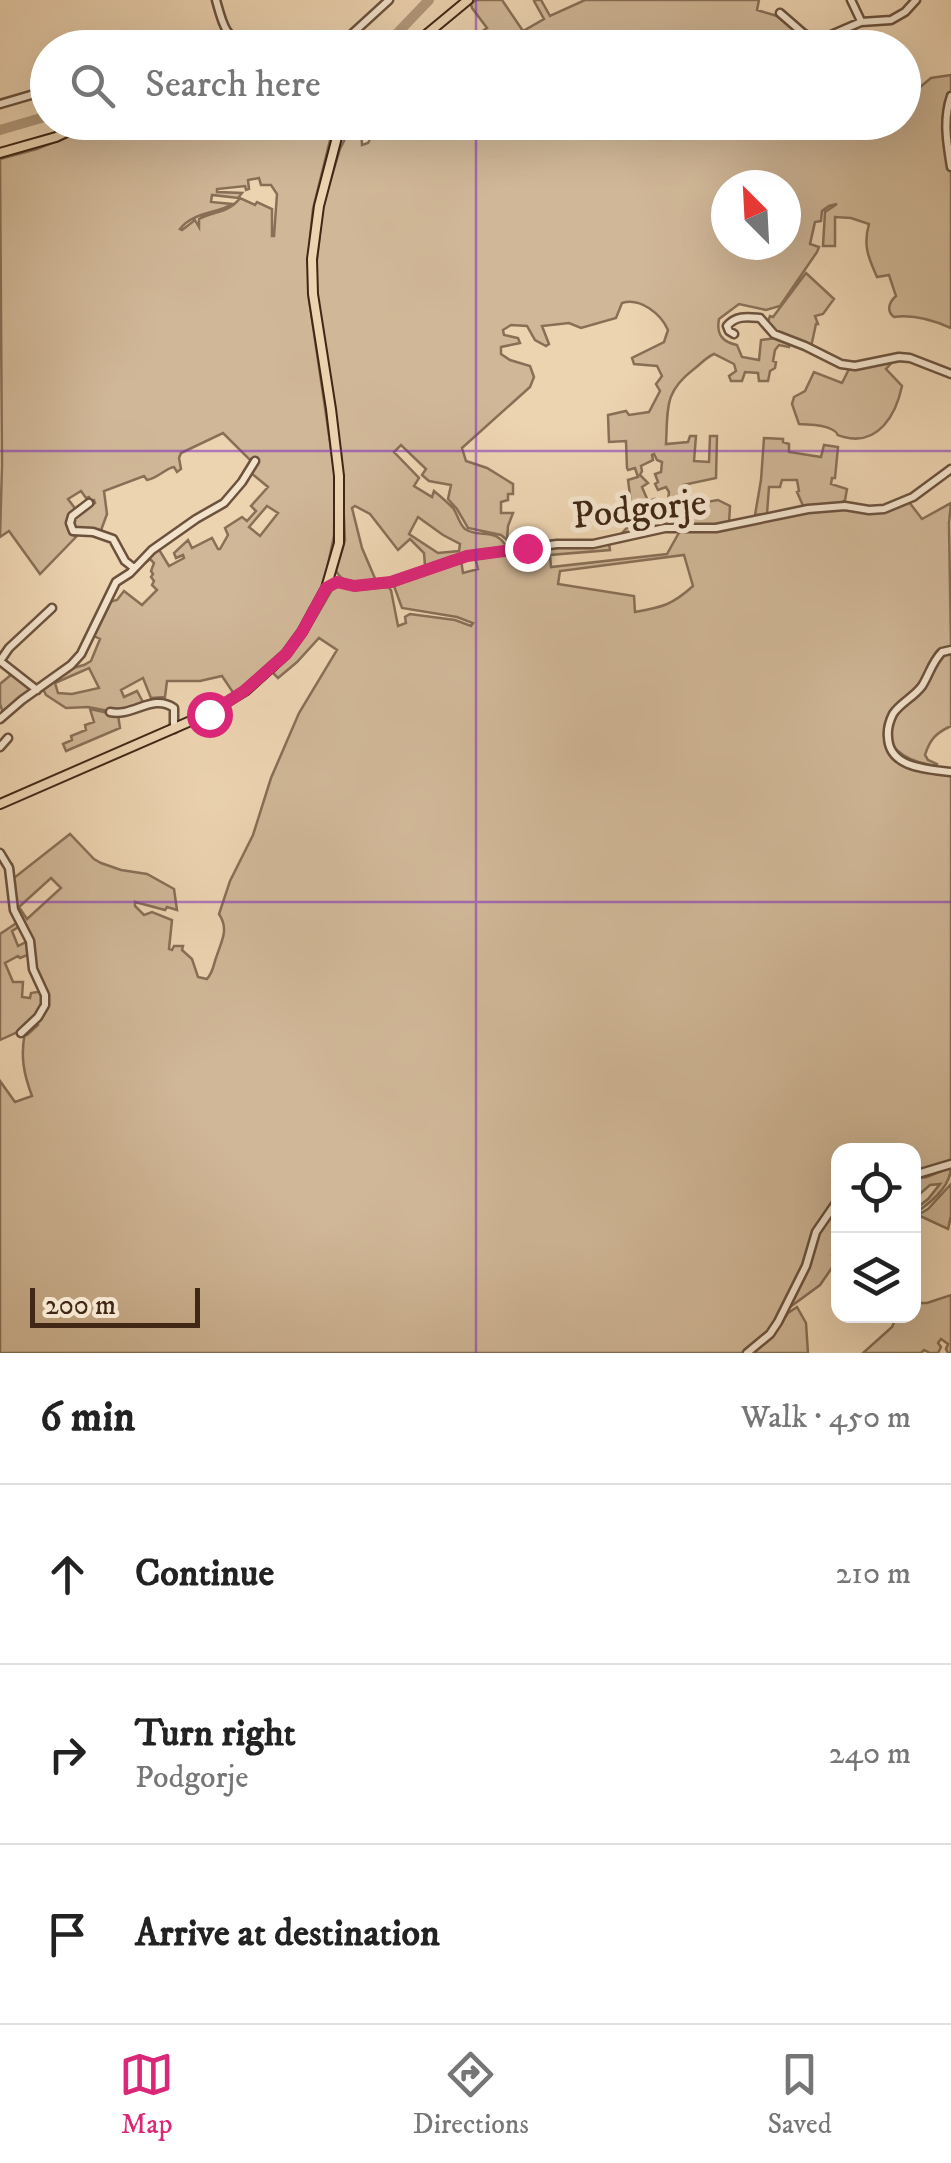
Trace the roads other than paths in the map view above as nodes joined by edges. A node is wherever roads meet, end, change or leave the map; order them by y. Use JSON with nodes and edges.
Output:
{"nodes":[{"id":1,"x":216,"y":0,"type":"edge"},
{"id":2,"x":389,"y":0,"type":"edge"},
{"id":3,"x":468,"y":0,"type":"edge"},
{"id":4,"x":851,"y":0,"type":"edge"},
{"id":5,"x":912,"y":2,"type":"edge"},
{"id":6,"x":780,"y":13,"type":"dead end"},
{"id":7,"x":861,"y":22,"type":"junction"},
{"id":8,"x":225,"y":30,"type":"edge"},
{"id":9,"x":356,"y":30,"type":"edge"},
{"id":10,"x":432,"y":30,"type":"edge"},
{"id":11,"x":800,"y":30,"type":"edge"},
{"id":12,"x":841,"y":30,"type":"edge"},
{"id":13,"x":30,"y":95,"type":"edge"},
{"id":14,"x":951,"y":96,"type":"edge"},
{"id":15,"x":0,"y":104,"type":"edge"},
{"id":16,"x":46,"y":140,"type":"edge"},
{"id":17,"x":336,"y":140,"type":"edge"},
{"id":18,"x":0,"y":153,"type":"edge"},
{"id":19,"x":951,"y":167,"type":"edge"},
{"id":20,"x":734,"y":334,"type":"dead end"},
{"id":21,"x":951,"y":374,"type":"edge"},
{"id":22,"x":255,"y":461,"type":"dead end"},
{"id":23,"x":951,"y":469,"type":"edge"},
{"id":24,"x":89,"y":504,"type":"dead end"},
{"id":25,"x":134,"y":568,"type":"junction"},
{"id":26,"x":326,"y":588,"type":"junction"},
{"id":27,"x":52,"y":608,"type":"dead end"},
{"id":28,"x":951,"y":650,"type":"edge"},
{"id":29,"x":37,"y":690,"type":"junction"},
{"id":30,"x":110,"y":712,"type":"dead end"},
{"id":31,"x":0,"y":719,"type":"edge"},
{"id":32,"x":174,"y":729,"type":"junction"},
{"id":33,"x":8,"y":738,"type":"dead end"},
{"id":34,"x":0,"y":747,"type":"edge"},
{"id":35,"x":951,"y":772,"type":"edge"},
{"id":36,"x":0,"y":804,"type":"edge"},
{"id":37,"x":0,"y":853,"type":"edge"},
{"id":38,"x":21,"y":1033,"type":"dead end"},
{"id":39,"x":951,"y":1164,"type":"edge"},
{"id":40,"x":921,"y":1174,"type":"edge"},
{"id":41,"x":831,"y":1210,"type":"edge"},
{"id":42,"x":747,"y":1353,"type":"edge"}],
"edges":[{"from":1,"to":8,"type":"street"},
{"from":2,"to":9,"type":"street"},
{"from":3,"to":10,"type":"main road"},
{"from":4,"to":7,"type":"street"},
{"from":5,"to":7,"type":"street"},
{"from":6,"to":11,"type":"street"},
{"from":7,"to":12,"type":"street"},
{"from":13,"to":15,"type":"street"},
{"from":14,"to":19,"type":"street"},
{"from":16,"to":18,"type":"main road"},
{"from":17,"to":26,"type":"main road"},
{"from":20,"to":21,"type":"street"},
{"from":22,"to":25,"type":"street"},
{"from":23,"to":26,"type":"street","name":"Podgorje"},
{"from":24,"to":25,"type":"street"},
{"from":25,"to":29,"type":"street"},
{"from":26,"to":32,"type":"main road"},
{"from":27,"to":29,"type":"street"},
{"from":28,"to":35,"type":"street"},
{"from":29,"to":31,"type":"street"},
{"from":30,"to":32,"type":"street"},
{"from":32,"to":36,"type":"main road"},
{"from":33,"to":34,"type":"street"},
{"from":37,"to":38,"type":"street"},
{"from":39,"to":40,"type":"street"},
{"from":41,"to":42,"type":"street"}]}
